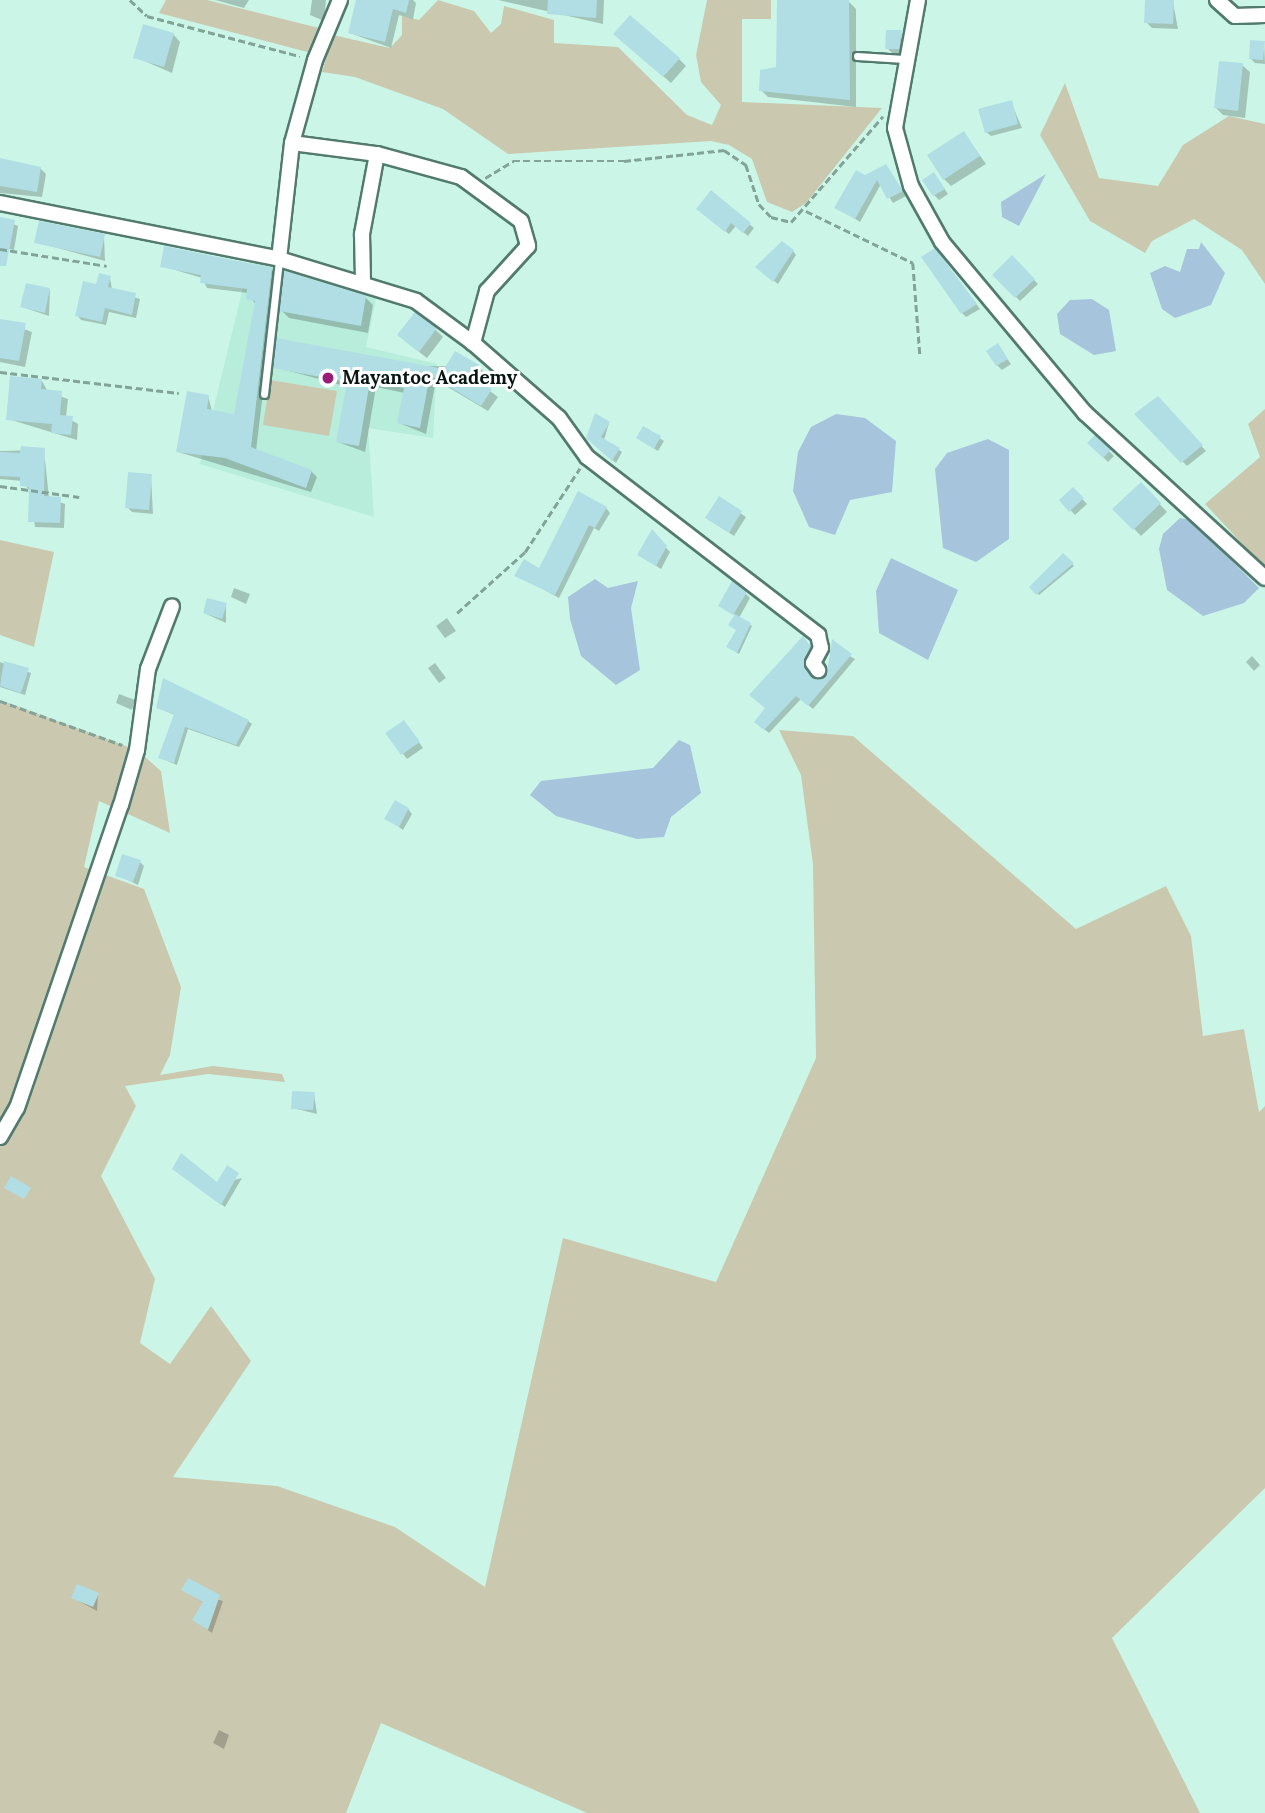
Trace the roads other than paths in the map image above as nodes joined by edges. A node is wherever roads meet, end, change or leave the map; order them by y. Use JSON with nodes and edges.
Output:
{"nodes":[{"id":1,"x":340,"y":0,"type":"edge"},
{"id":2,"x":918,"y":0,"type":"edge"},
{"id":3,"x":1217,"y":0,"type":"edge"},
{"id":4,"x":1265,"y":15,"type":"edge"},
{"id":5,"x":857,"y":56,"type":"dead end"},
{"id":6,"x":904,"y":59,"type":"junction"},
{"id":7,"x":292,"y":143,"type":"junction"},
{"id":8,"x":377,"y":154,"type":"junction"},
{"id":9,"x":0,"y":203,"type":"edge"},
{"id":10,"x":279,"y":259,"type":"junction"},
{"id":11,"x":363,"y":281,"type":"junction"},
{"id":12,"x":473,"y":343,"type":"junction"},
{"id":13,"x":264,"y":394,"type":"dead end"},
{"id":14,"x":1265,"y":578,"type":"edge"},
{"id":15,"x":172,"y":606,"type":"dead end"},
{"id":16,"x":818,"y":670,"type":"dead end"},
{"id":17,"x":0,"y":1137,"type":"edge"}],
"edges":[{"from":1,"to":7,"type":"street"},
{"from":2,"to":6,"type":"street"},
{"from":3,"to":4,"type":"street"},
{"from":5,"to":6,"type":"lane"},
{"from":6,"to":14,"type":"street"},
{"from":7,"to":8,"type":"street"},
{"from":7,"to":10,"type":"street"},
{"from":8,"to":11,"type":"street"},
{"from":8,"to":12,"type":"street"},
{"from":9,"to":10,"type":"street"},
{"from":10,"to":11,"type":"street"},
{"from":10,"to":13,"type":"lane"},
{"from":11,"to":12,"type":"street"},
{"from":12,"to":16,"type":"street"},
{"from":15,"to":17,"type":"street"}]}
